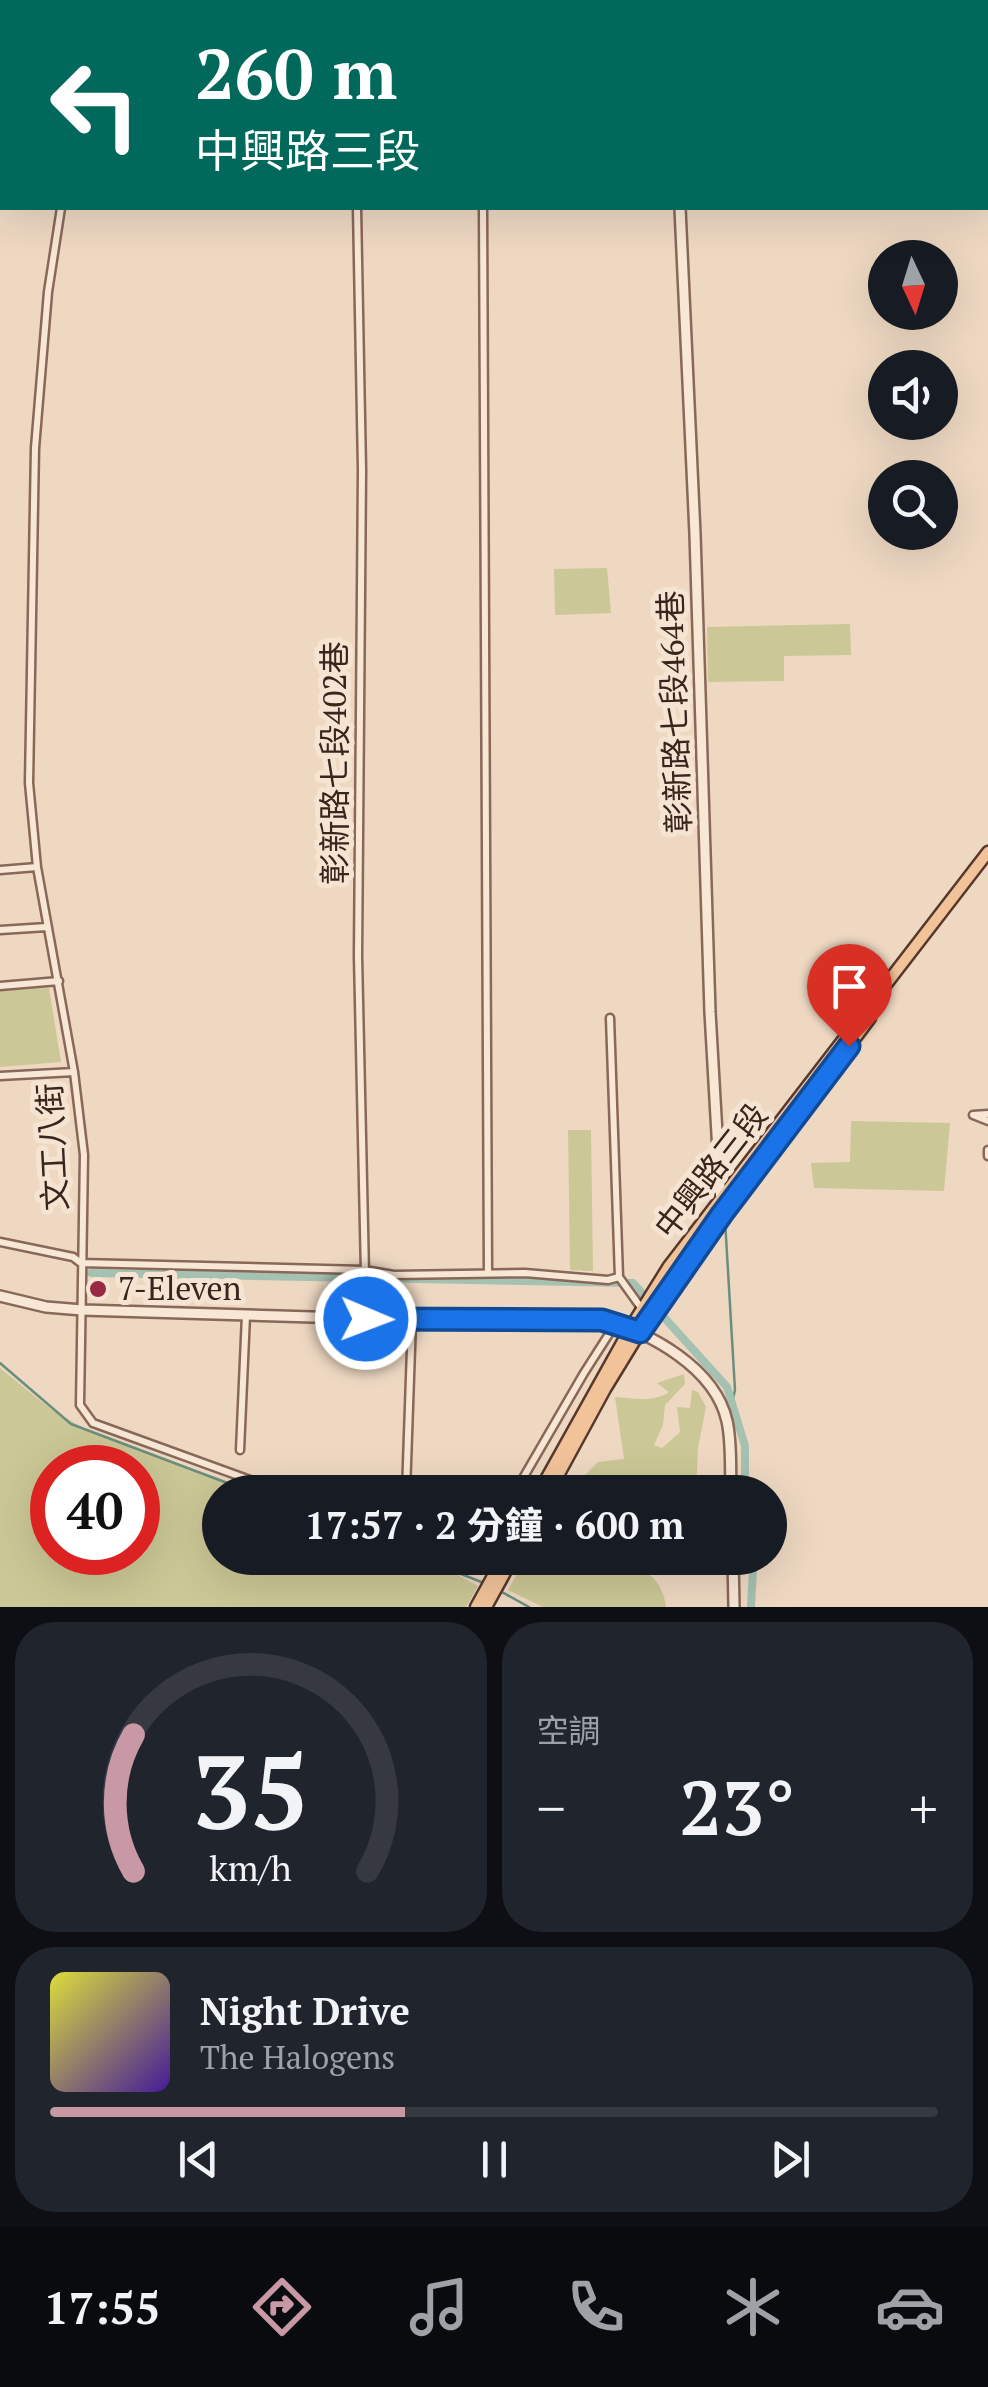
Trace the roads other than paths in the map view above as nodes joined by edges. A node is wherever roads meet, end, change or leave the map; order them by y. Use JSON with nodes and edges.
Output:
{"nodes":[{"id":1,"x":61,"y":210,"type":"edge"},
{"id":2,"x":357,"y":210,"type":"edge"},
{"id":3,"x":483,"y":210,"type":"edge"},
{"id":4,"x":680,"y":210,"type":"edge"},
{"id":5,"x":988,"y":852,"type":"edge"},
{"id":6,"x":988,"y":863,"type":"edge"},
{"id":7,"x":37,"y":867,"type":"junction"},
{"id":8,"x":0,"y":870,"type":"edge"},
{"id":9,"x":47,"y":926,"type":"junction"},
{"id":10,"x":0,"y":930,"type":"edge"},
{"id":11,"x":59,"y":981,"type":"junction"},
{"id":12,"x":0,"y":986,"type":"edge"},
{"id":13,"x":610,"y":1018,"type":"dead end"},
{"id":14,"x":74,"y":1072,"type":"junction"},
{"id":15,"x":0,"y":1076,"type":"edge"},
{"id":16,"x":720,"y":1198,"type":"junction"},
{"id":17,"x":722,"y":1214,"type":"junction"},
{"id":18,"x":0,"y":1242,"type":"edge"},
{"id":19,"x":82,"y":1264,"type":"junction"},
{"id":20,"x":364,"y":1270,"type":"junction"},
{"id":21,"x":488,"y":1273,"type":"junction"},
{"id":22,"x":620,"y":1279,"type":"junction"},
{"id":23,"x":0,"y":1296,"type":"edge"},
{"id":24,"x":643,"y":1309,"type":"junction"},
{"id":25,"x":82,"y":1310,"type":"junction"},
{"id":26,"x":246,"y":1315,"type":"junction"},
{"id":27,"x":366,"y":1319,"type":"junction"},
{"id":28,"x":412,"y":1320,"type":"junction"},
{"id":29,"x":616,"y":1324,"type":"junction"},
{"id":30,"x":635,"y":1330,"type":"junction"},
{"id":31,"x":240,"y":1450,"type":"dead end"},
{"id":32,"x":235,"y":1475,"type":"edge"},
{"id":33,"x":407,"y":1475,"type":"edge"},
{"id":34,"x":525,"y":1475,"type":"edge"},
{"id":35,"x":548,"y":1475,"type":"edge"},
{"id":36,"x":558,"y":1475,"type":"edge"},
{"id":37,"x":730,"y":1475,"type":"edge"},
{"id":38,"x":494,"y":1575,"type":"edge"},
{"id":39,"x":504,"y":1575,"type":"edge"},
{"id":40,"x":733,"y":1575,"type":"edge"},
{"id":41,"x":476,"y":1607,"type":"edge"},
{"id":42,"x":486,"y":1607,"type":"edge"},
{"id":43,"x":734,"y":1607,"type":"edge"}],
"edges":[{"from":1,"to":7,"type":"street","name":"文工八街"},
{"from":2,"to":20,"type":"street","name":"彰新路七段402巷"},
{"from":3,"to":21,"type":"street"},
{"from":4,"to":16,"type":"street","name":"彰新路七段464巷"},
{"from":5,"to":16,"type":"main road","name":"中興路三段"},
{"from":6,"to":17,"type":"main road","name":"中興路三段"},
{"from":7,"to":8,"type":"street"},
{"from":7,"to":9,"type":"street","name":"文工八街"},
{"from":9,"to":10,"type":"street"},
{"from":9,"to":11,"type":"street","name":"文工八街"},
{"from":11,"to":12,"type":"street"},
{"from":11,"to":14,"type":"street","name":"文工八街"},
{"from":13,"to":22,"type":"street"},
{"from":14,"to":15,"type":"street"},
{"from":14,"to":19,"type":"street","name":"文工八街"},
{"from":16,"to":17,"type":"street","name":"彰新路七段464巷"},
{"from":16,"to":24,"type":"main road","name":"中興路三段"},
{"from":17,"to":24,"type":"main road","name":"中興路三段"},
{"from":18,"to":19,"type":"street"},
{"from":19,"to":20,"type":"street"},
{"from":19,"to":25,"type":"street","name":"文工八街"},
{"from":20,"to":21,"type":"street"},
{"from":20,"to":27,"type":"street","name":"彰新路七段402巷"},
{"from":21,"to":22,"type":"street"},
{"from":22,"to":24,"type":"street"},
{"from":23,"to":25,"type":"street"},
{"from":24,"to":30,"type":"main road","name":"中興路三段"},
{"from":25,"to":26,"type":"street"},
{"from":25,"to":32,"type":"street","name":"文工八街"},
{"from":26,"to":27,"type":"street"},
{"from":26,"to":31,"type":"street"},
{"from":27,"to":28,"type":"street"},
{"from":28,"to":29,"type":"street"},
{"from":28,"to":33,"type":"street"},
{"from":29,"to":30,"type":"street"},
{"from":29,"to":34,"type":"street"},
{"from":30,"to":35,"type":"main road","name":"中興路三段"},
{"from":30,"to":36,"type":"main road","name":"中興路三段"},
{"from":30,"to":37,"type":"street"},
{"from":38,"to":41,"type":"main road"},
{"from":39,"to":42,"type":"main road"},
{"from":40,"to":43,"type":"street"}]}
